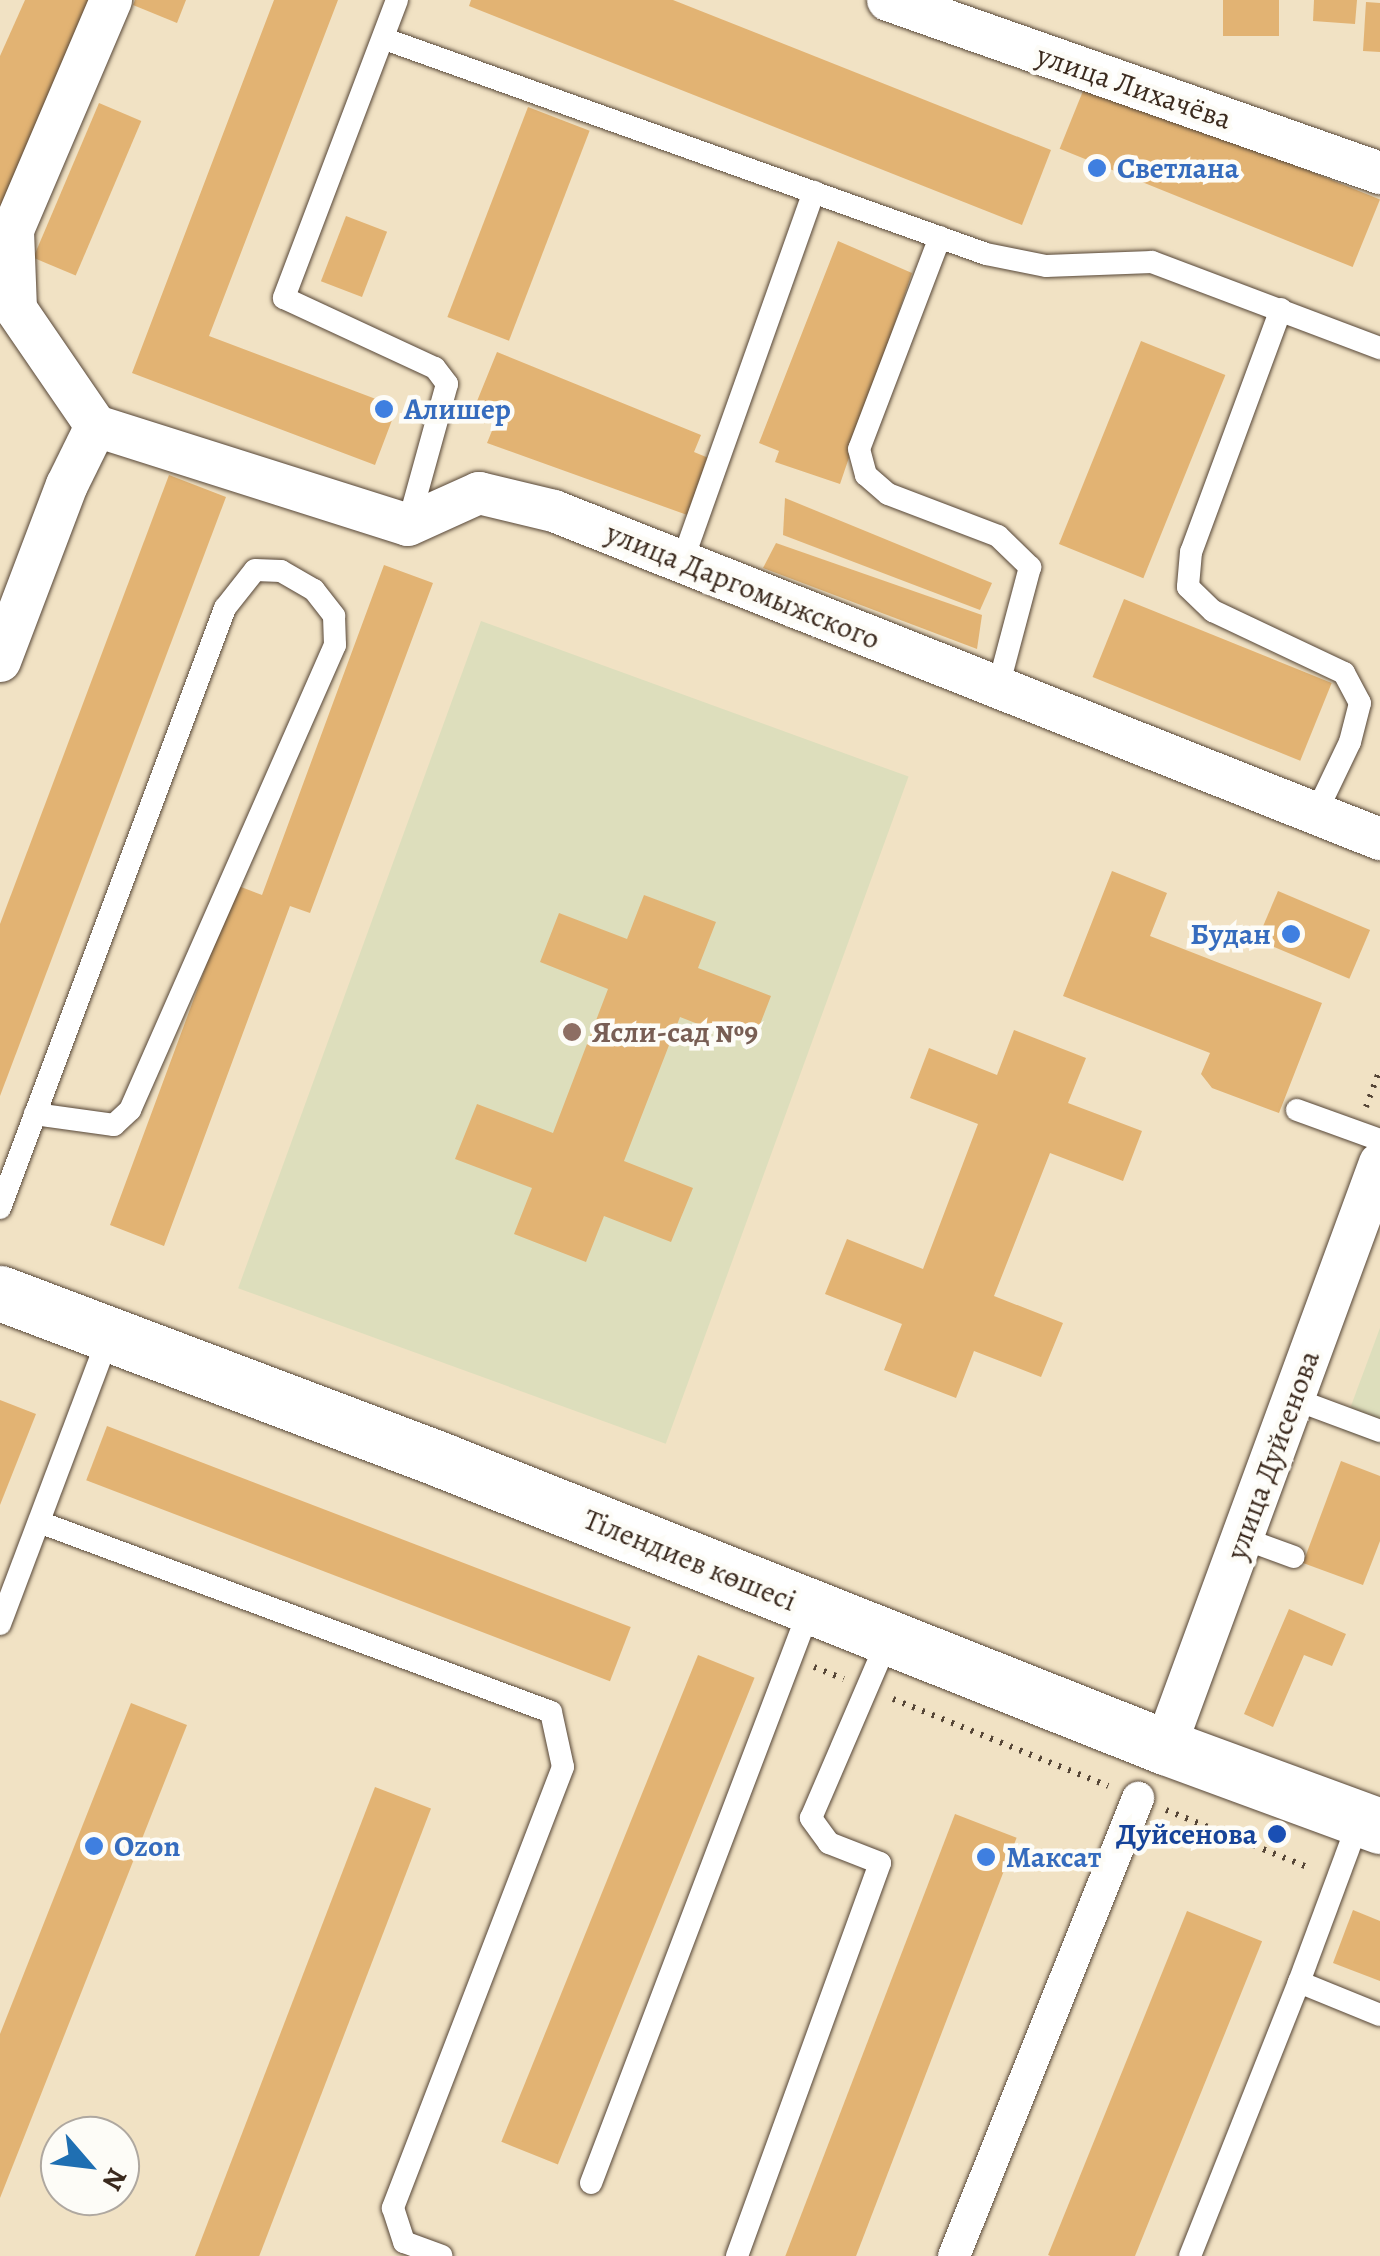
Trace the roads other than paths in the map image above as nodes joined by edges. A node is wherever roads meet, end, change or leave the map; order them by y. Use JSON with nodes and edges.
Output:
{"nodes":[{"id":1,"x":111,"y":0,"type":"edge"},
{"id":2,"x":398,"y":0,"type":"edge"},
{"id":3,"x":888,"y":0,"type":"edge"},
{"id":4,"x":385,"y":39,"type":"junction"},
{"id":5,"x":1380,"y":173,"type":"edge"},
{"id":6,"x":814,"y":192,"type":"junction"},
{"id":7,"x":940,"y":237,"type":"junction"},
{"id":8,"x":7,"y":263,"type":"edge"},
{"id":9,"x":1281,"y":309,"type":"junction"},
{"id":10,"x":1380,"y":348,"type":"edge"},
{"id":11,"x":96,"y":426,"type":"junction"},
{"id":12,"x":408,"y":524,"type":"junction"},
{"id":13,"x":682,"y":562,"type":"junction"},
{"id":14,"x":0,"y":661,"type":"edge"},
{"id":15,"x":998,"y":687,"type":"junction"},
{"id":16,"x":1316,"y":813,"type":"junction"},
{"id":17,"x":1380,"y":839,"type":"edge"},
{"id":18,"x":1297,"y":1110,"type":"dead end"},
{"id":19,"x":36,"y":1114,"type":"junction"},
{"id":20,"x":1380,"y":1140,"type":"edge"},
{"id":21,"x":1380,"y":1163,"type":"edge"},
{"id":22,"x":0,"y":1208,"type":"edge"},
{"id":23,"x":0,"y":1292,"type":"edge"},
{"id":24,"x":110,"y":1333,"type":"junction"},
{"id":25,"x":1294,"y":1399,"type":"junction"},
{"id":26,"x":1380,"y":1430,"type":"edge"},
{"id":27,"x":39,"y":1522,"type":"junction"},
{"id":28,"x":1242,"y":1538,"type":"junction"},
{"id":29,"x":1294,"y":1558,"type":"dead end"},
{"id":30,"x":0,"y":1624,"type":"edge"},
{"id":31,"x":801,"y":1633,"type":"junction"},
{"id":32,"x":888,"y":1638,"type":"junction"},
{"id":33,"x":1165,"y":1747,"type":"junction"},
{"id":34,"x":1138,"y":1798,"type":"road end"},
{"id":35,"x":1370,"y":1822,"type":"edge"},
{"id":36,"x":1299,"y":1982,"type":"junction"},
{"id":37,"x":1380,"y":2015,"type":"edge"},
{"id":38,"x":591,"y":2183,"type":"dead end"},
{"id":39,"x":442,"y":2256,"type":"edge"},
{"id":40,"x":738,"y":2256,"type":"edge"},
{"id":41,"x":954,"y":2256,"type":"edge"},
{"id":42,"x":1190,"y":2256,"type":"edge"}],
"edges":[{"from":1,"to":8,"type":"street"},
{"from":2,"to":4,"type":"lane"},
{"from":3,"to":5,"type":"street","name":"улица Лихачёва"},
{"from":4,"to":6,"type":"lane"},
{"from":4,"to":12,"type":"lane"},
{"from":6,"to":7,"type":"lane"},
{"from":6,"to":13,"type":"lane"},
{"from":7,"to":9,"type":"lane"},
{"from":7,"to":15,"type":"lane"},
{"from":8,"to":11,"type":"street"},
{"from":9,"to":10,"type":"lane"},
{"from":9,"to":16,"type":"lane"},
{"from":11,"to":12,"type":"street"},
{"from":11,"to":14,"type":"street"},
{"from":12,"to":13,"type":"street","name":"улица Даргомыжского"},
{"from":13,"to":15,"type":"street","name":"улица Даргомыжского"},
{"from":15,"to":16,"type":"street","name":"улица Даргомыжского"},
{"from":16,"to":17,"type":"street","name":"улица Даргомыжского"},
{"from":18,"to":20,"type":"lane"},
{"from":19,"to":19,"type":"lane"},
{"from":19,"to":22,"type":"lane"},
{"from":21,"to":25,"type":"street","name":"улица Дуйсенова"},
{"from":23,"to":24,"type":"street","name":"Тілендиев көшесі"},
{"from":24,"to":27,"type":"lane"},
{"from":24,"to":31,"type":"street","name":"Тілендиев көшесі"},
{"from":25,"to":26,"type":"lane"},
{"from":25,"to":28,"type":"street","name":"улица Дуйсенова"},
{"from":27,"to":30,"type":"lane"},
{"from":27,"to":39,"type":"lane"},
{"from":28,"to":29,"type":"lane"},
{"from":28,"to":33,"type":"street","name":"улица Дуйсенова"},
{"from":31,"to":32,"type":"street","name":"Тілендиев көшесі"},
{"from":31,"to":38,"type":"lane"},
{"from":32,"to":33,"type":"street","name":"Тілендиев көшесі"},
{"from":32,"to":40,"type":"lane"},
{"from":33,"to":35,"type":"street","name":"Тілендиев көшесі"},
{"from":34,"to":41,"type":"street"},
{"from":35,"to":36,"type":"lane"},
{"from":36,"to":37,"type":"lane"},
{"from":36,"to":42,"type":"lane"}]}
